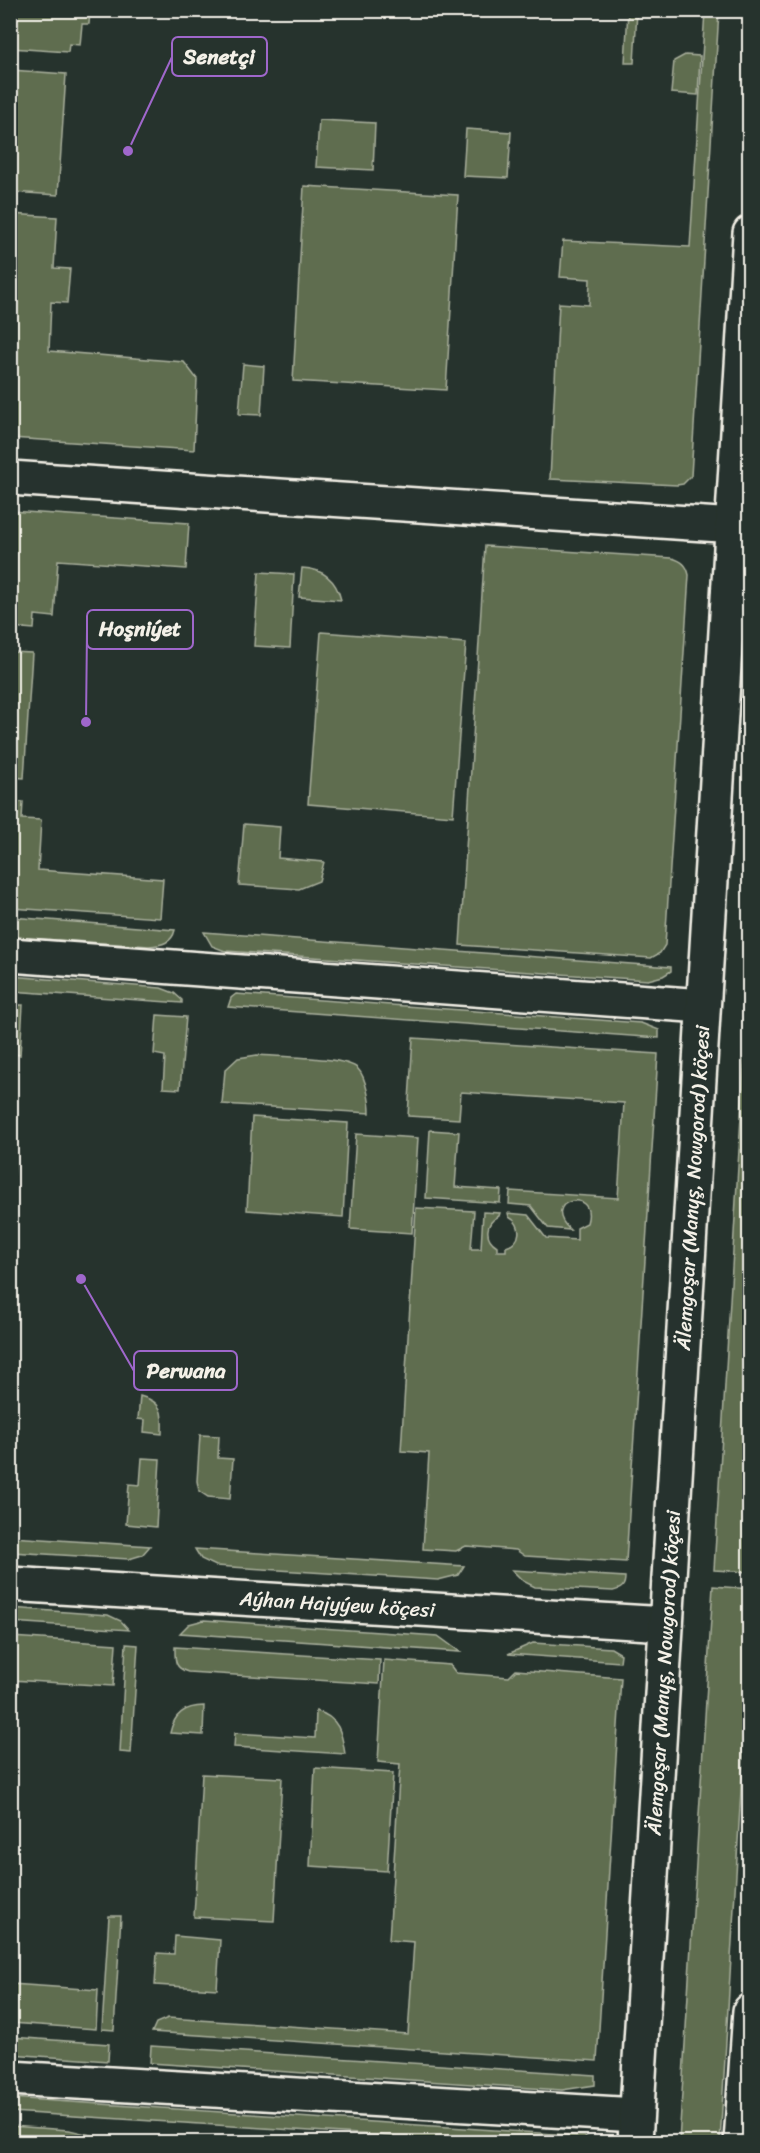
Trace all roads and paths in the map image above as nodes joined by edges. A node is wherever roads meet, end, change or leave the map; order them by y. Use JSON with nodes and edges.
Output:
{"nodes":[{"id":1,"x":750,"y":233,"type":"edge"},
{"id":2,"x":10,"y":478,"type":"edge"},
{"id":3,"x":740,"y":527,"type":"edge"},
{"id":4,"x":10,"y":955,"type":"edge"},
{"id":5,"x":703,"y":1006,"type":"junction"},
{"id":6,"x":10,"y":1584,"type":"edge"},
{"id":7,"x":666,"y":1624,"type":"junction"},
{"id":8,"x":750,"y":2011,"type":"edge"},
{"id":9,"x":10,"y":2078,"type":"edge"},
{"id":10,"x":635,"y":2129,"type":"edge"},
{"id":11,"x":741,"y":2142,"type":"edge"}],
"edges":[{"from":1,"to":3,"type":"street","name":"Älemgoşar (Manyş, Nowgorod) köçesi"},
{"from":2,"to":3,"type":"street"},
{"from":3,"to":5,"type":"street","name":"Älemgoşar (Manyş, Nowgorod) köçesi"},
{"from":4,"to":5,"type":"street"},
{"from":5,"to":7,"type":"street","name":"Älemgoşar (Manyş, Nowgorod) köçesi"},
{"from":6,"to":7,"type":"street","name":"Aýhan Hajyýew köçesi"},
{"from":7,"to":10,"type":"street","name":"Älemgoşar (Manyş, Nowgorod) köçesi"},
{"from":8,"to":11,"type":"street"},
{"from":9,"to":10,"type":"street"}]}
